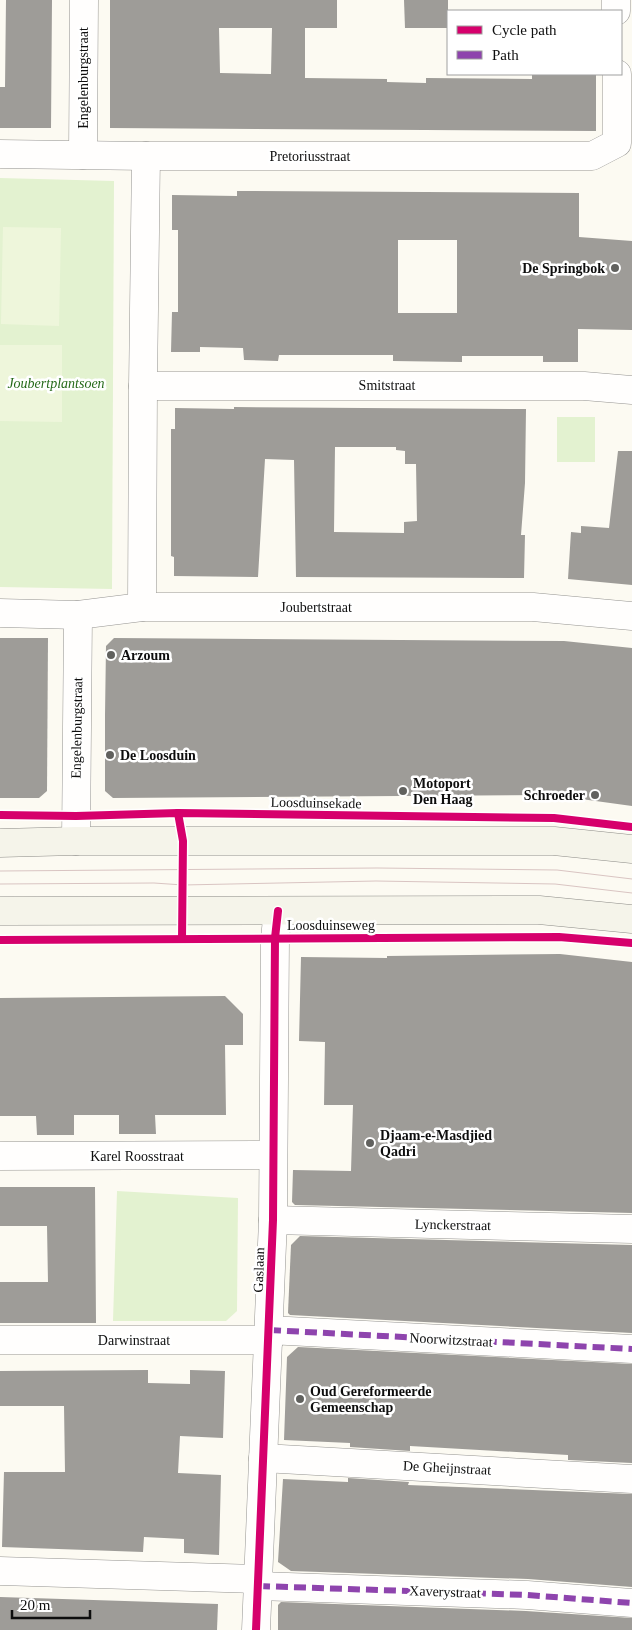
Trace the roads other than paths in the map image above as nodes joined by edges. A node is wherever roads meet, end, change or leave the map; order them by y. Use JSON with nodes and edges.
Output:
{"nodes":[{"id":1,"x":84,"y":0,"type":"edge"},
{"id":2,"x":617,"y":75,"type":"edge"},
{"id":3,"x":0,"y":154,"type":"edge"},
{"id":4,"x":83,"y":155,"type":"junction"},
{"id":5,"x":146,"y":156,"type":"junction"},
{"id":6,"x":142,"y":386,"type":"junction"},
{"id":7,"x":632,"y":390,"type":"edge"},
{"id":8,"x":142,"y":607,"type":"junction"},
{"id":9,"x":0,"y":613,"type":"edge"},
{"id":10,"x":78,"y":615,"type":"junction"},
{"id":11,"x":632,"y":616,"type":"edge"},
{"id":12,"x":76,"y":841,"type":"junction"},
{"id":13,"x":0,"y":843,"type":"edge"},
{"id":14,"x":632,"y":849,"type":"edge"},
{"id":15,"x":0,"y":911,"type":"edge"},
{"id":16,"x":278,"y":911,"type":"junction"},
{"id":17,"x":632,"y":919,"type":"edge"},
{"id":18,"x":273,"y":1155,"type":"junction"},
{"id":19,"x":0,"y":1156,"type":"edge"},
{"id":20,"x":273,"y":1220,"type":"junction"},
{"id":21,"x":632,"y":1229,"type":"edge"},
{"id":22,"x":269,"y":1335,"type":"junction"},
{"id":23,"x":0,"y":1340,"type":"edge"},
{"id":24,"x":632,"y":1349,"type":"edge"},
{"id":25,"x":263,"y":1458,"type":"junction"},
{"id":26,"x":632,"y":1478,"type":"edge"},
{"id":27,"x":0,"y":1571,"type":"edge"},
{"id":28,"x":258,"y":1583,"type":"junction"},
{"id":29,"x":632,"y":1603,"type":"edge"},
{"id":30,"x":256,"y":1630,"type":"edge"}],
"edges":[{"from":1,"to":4,"type":"street","name":"Engelenburgstraat"},
{"from":2,"to":5,"type":"street","name":"Pretoriusstraat"},
{"from":3,"to":4,"type":"street","name":"Pretoriusstraat"},
{"from":4,"to":5,"type":"street","name":"Pretoriusstraat"},
{"from":5,"to":6,"type":"street"},
{"from":6,"to":7,"type":"street","name":"Smitstraat"},
{"from":6,"to":8,"type":"street"},
{"from":8,"to":10,"type":"street","name":"Joubertstraat"},
{"from":8,"to":11,"type":"street","name":"Joubertstraat"},
{"from":9,"to":10,"type":"street","name":"Joubertstraat"},
{"from":10,"to":12,"type":"street","name":"Engelenburgstraat"},
{"from":12,"to":13,"type":"main road"},
{"from":12,"to":14,"type":"main road"},
{"from":15,"to":16,"type":"main road","name":"Loosduinseweg"},
{"from":16,"to":17,"type":"main road","name":"Loosduinseweg"},
{"from":16,"to":18,"type":"street","name":"Gaslaan"},
{"from":18,"to":19,"type":"street","name":"Karel Roosstraat"},
{"from":18,"to":20,"type":"street","name":"Gaslaan"},
{"from":20,"to":21,"type":"street","name":"Lynckerstraat"},
{"from":20,"to":22,"type":"street","name":"Gaslaan"},
{"from":22,"to":23,"type":"street","name":"Darwinstraat"},
{"from":22,"to":24,"type":"street","name":"Noorwitzstraat"},
{"from":22,"to":25,"type":"street","name":"Gaslaan"},
{"from":25,"to":26,"type":"street","name":"De Gheijnstraat"},
{"from":25,"to":28,"type":"street","name":"Gaslaan"},
{"from":27,"to":28,"type":"street"},
{"from":28,"to":29,"type":"street","name":"Xaverystraat"},
{"from":28,"to":30,"type":"street","name":"Gaslaan"}]}
